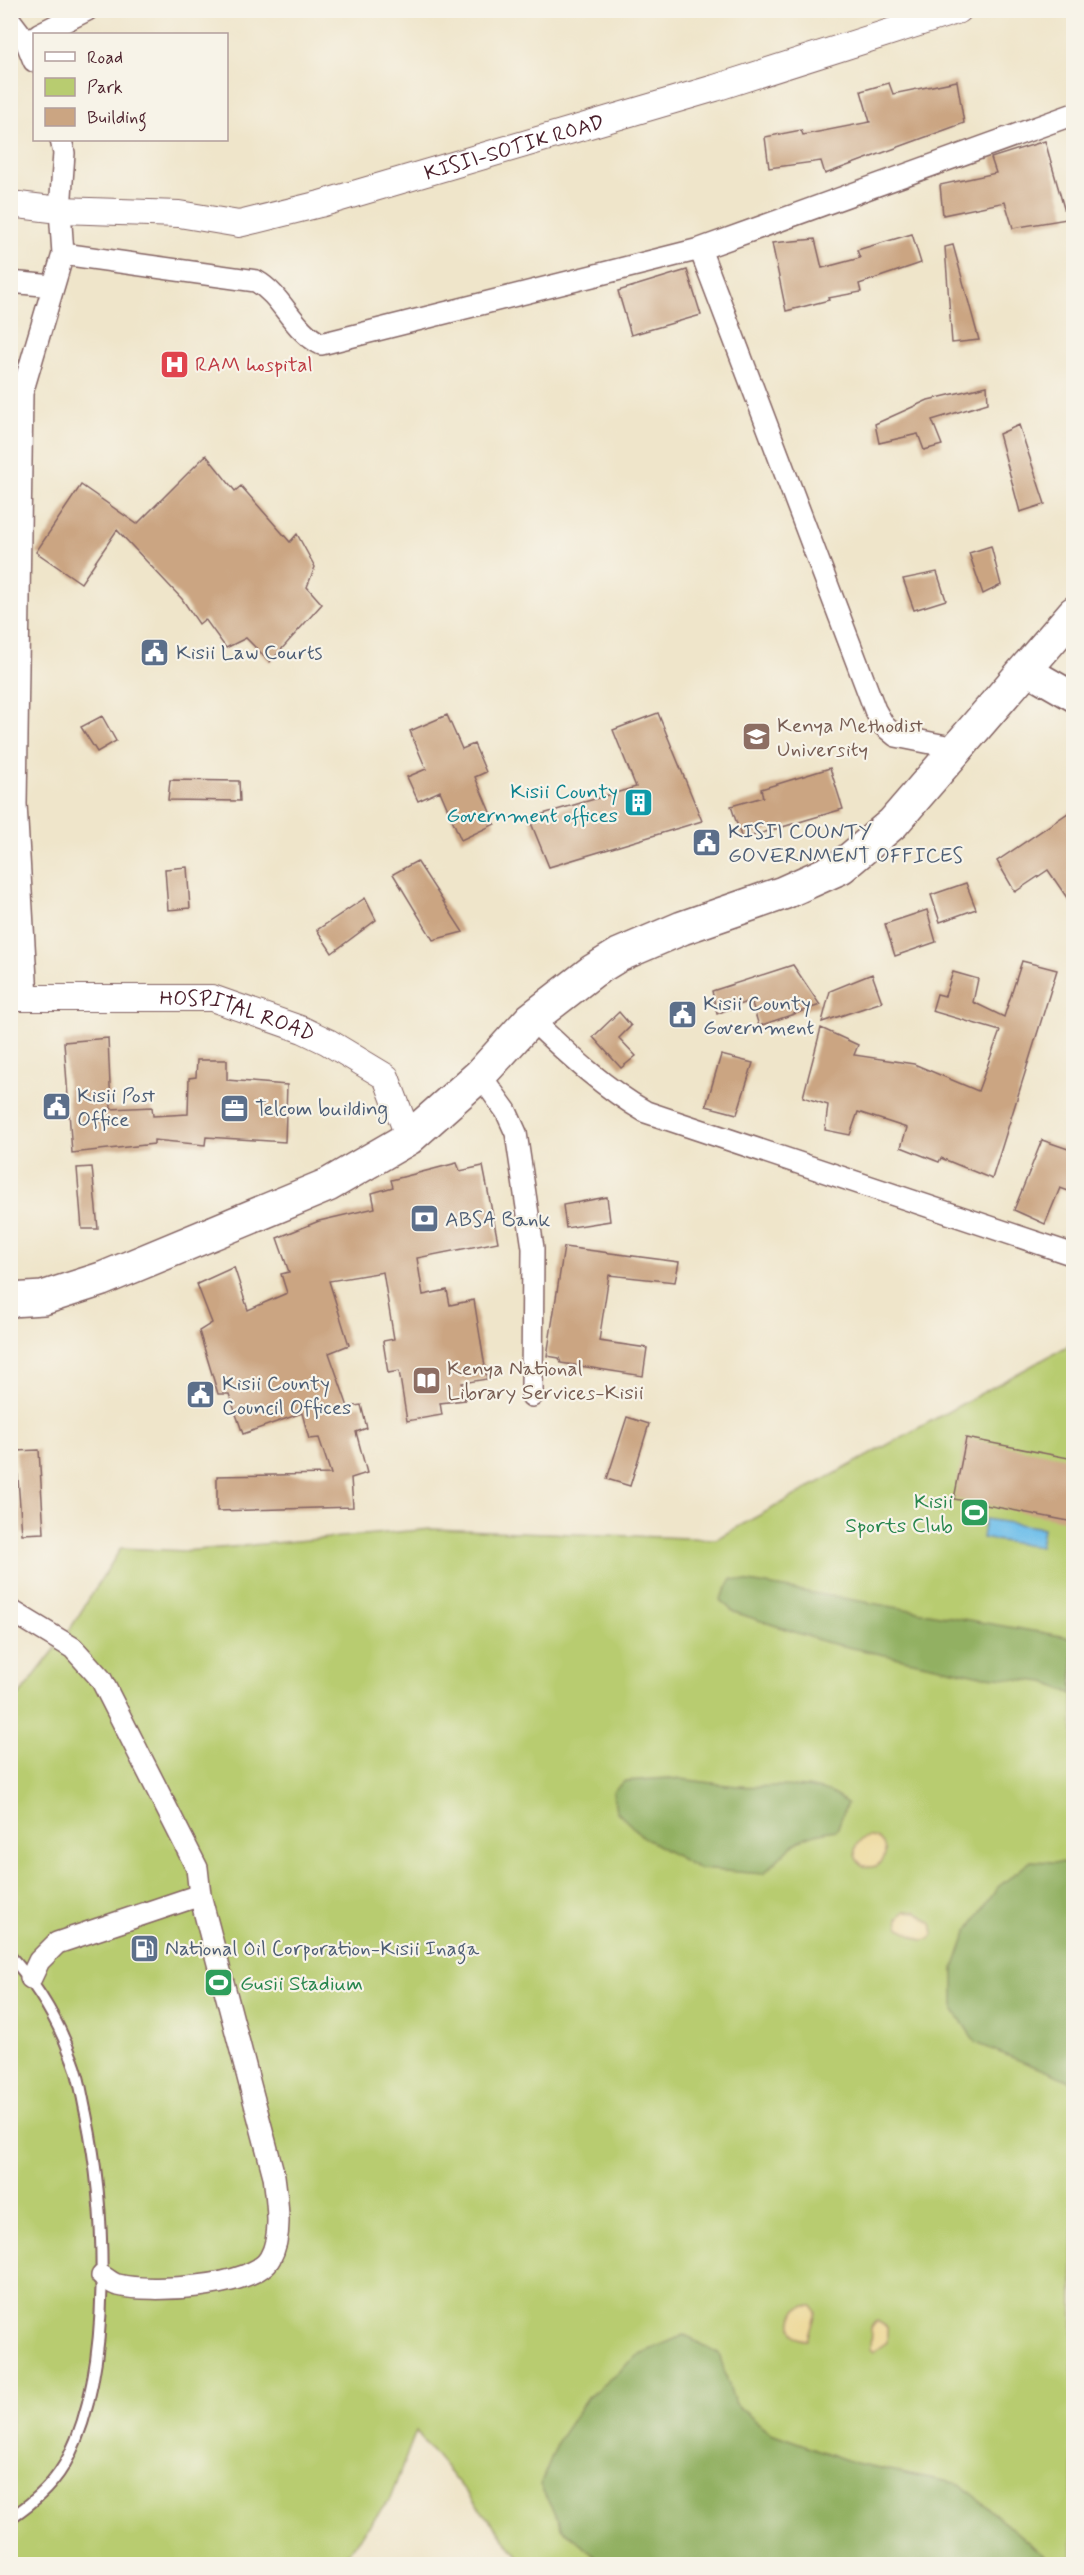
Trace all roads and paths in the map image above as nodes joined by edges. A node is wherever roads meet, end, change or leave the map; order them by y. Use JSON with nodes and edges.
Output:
{"nodes":[{"id":1,"x":87,"y":10,"type":"edge"},
{"id":2,"x":959,"y":10,"type":"edge"},
{"id":3,"x":10,"y":20,"type":"edge"},
{"id":4,"x":41,"y":33,"type":"edge"},
{"id":5,"x":33,"y":37,"type":"edge"},
{"id":6,"x":1074,"y":114,"type":"edge"},
{"id":7,"x":61,"y":141,"type":"edge"},
{"id":8,"x":10,"y":204,"type":"edge"},
{"id":9,"x":60,"y":210,"type":"junction"},
{"id":10,"x":700,"y":249,"type":"junction"},
{"id":11,"x":63,"y":254,"type":"junction"},
{"id":12,"x":10,"y":282,"type":"edge"},
{"id":13,"x":53,"y":286,"type":"junction"},
{"id":14,"x":16,"y":392,"type":"edge"},
{"id":15,"x":15,"y":534,"type":"edge"},
{"id":16,"x":1074,"y":613,"type":"edge"},
{"id":17,"x":1027,"y":670,"type":"junction"},
{"id":18,"x":1074,"y":698,"type":"edge"},
{"id":19,"x":956,"y":748,"type":"junction"},
{"id":20,"x":19,"y":997,"type":"edge"},
{"id":21,"x":531,"y":1018,"type":"junction"},
{"id":22,"x":480,"y":1075,"type":"junction"},
{"id":23,"x":409,"y":1138,"type":"junction"},
{"id":24,"x":1074,"y":1255,"type":"edge"},
{"id":25,"x":10,"y":1300,"type":"edge"},
{"id":26,"x":532,"y":1396,"type":"dead end"},
{"id":27,"x":10,"y":1610,"type":"edge"},
{"id":28,"x":200,"y":1895,"type":"junction"},
{"id":29,"x":10,"y":1956,"type":"edge"},
{"id":30,"x":31,"y":1978,"type":"junction"},
{"id":31,"x":102,"y":2276,"type":"junction"},
{"id":32,"x":10,"y":2518,"type":"edge"}],
"edges":[{"from":1,"to":4,"type":"street"},
{"from":2,"to":9,"type":"street","name":"KISII-SOTIK ROAD"},
{"from":3,"to":5,"type":"street"},
{"from":6,"to":10,"type":"street"},
{"from":7,"to":9,"type":"street"},
{"from":8,"to":9,"type":"street","name":"KISII-SOTIK ROAD"},
{"from":9,"to":11,"type":"street"},
{"from":10,"to":11,"type":"street"},
{"from":10,"to":19,"type":"street"},
{"from":11,"to":13,"type":"street"},
{"from":12,"to":13,"type":"street"},
{"from":13,"to":14,"type":"street"},
{"from":14,"to":15,"type":"street"},
{"from":15,"to":20,"type":"street"},
{"from":16,"to":17,"type":"highway"},
{"from":17,"to":18,"type":"main road"},
{"from":17,"to":19,"type":"highway"},
{"from":19,"to":21,"type":"highway"},
{"from":20,"to":23,"type":"street","name":"HOSPITAL ROAD"},
{"from":21,"to":22,"type":"highway"},
{"from":21,"to":24,"type":"street"},
{"from":22,"to":23,"type":"highway"},
{"from":22,"to":26,"type":"street"},
{"from":23,"to":25,"type":"highway"},
{"from":27,"to":28,"type":"street"},
{"from":28,"to":30,"type":"street"},
{"from":28,"to":31,"type":"street"},
{"from":29,"to":30,"type":"lane"},
{"from":30,"to":31,"type":"lane"},
{"from":31,"to":32,"type":"lane"}]}
